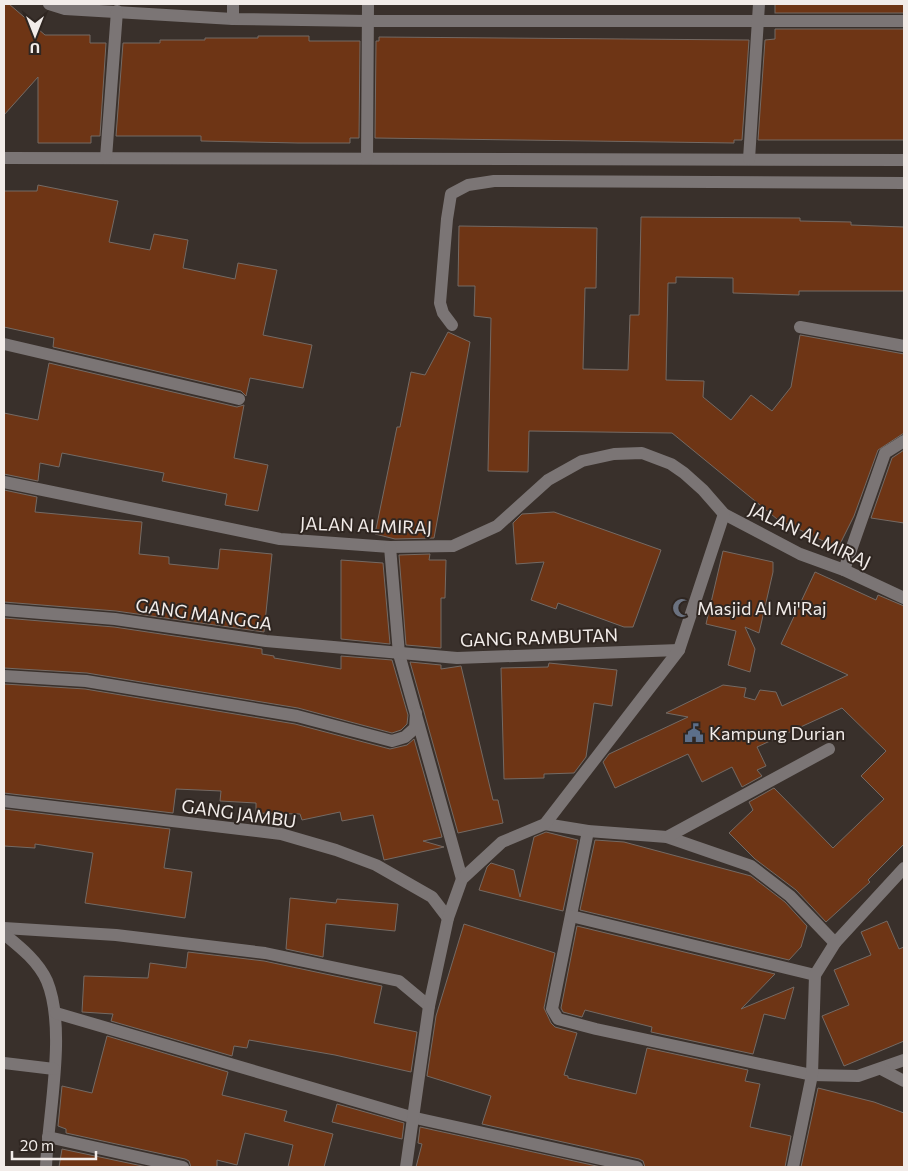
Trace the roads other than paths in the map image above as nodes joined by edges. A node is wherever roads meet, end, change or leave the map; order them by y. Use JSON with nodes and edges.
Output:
{"nodes":[{"id":1,"x":49,"y":4,"type":"edge"},
{"id":2,"x":233,"y":4,"type":"edge"},
{"id":3,"x":368,"y":4,"type":"edge"},
{"id":4,"x":759,"y":4,"type":"edge"},
{"id":5,"x":109,"y":8,"type":"edge"},
{"id":6,"x":232,"y":19,"type":"junction"},
{"id":7,"x":759,"y":20,"type":"junction"},
{"id":8,"x":367,"y":21,"type":"junction"},
{"id":9,"x":904,"y":21,"type":"edge"},
{"id":10,"x":4,"y":158,"type":"edge"},
{"id":11,"x":106,"y":158,"type":"junction"},
{"id":12,"x":366,"y":158,"type":"junction"},
{"id":13,"x":750,"y":159,"type":"junction"},
{"id":14,"x":904,"y":160,"type":"edge"},
{"id":15,"x":904,"y":183,"type":"edge"},
{"id":16,"x":452,"y":325,"type":"dead end"},
{"id":17,"x":800,"y":327,"type":"dead end"},
{"id":18,"x":4,"y":344,"type":"edge"},
{"id":19,"x":904,"y":346,"type":"edge"},
{"id":20,"x":240,"y":399,"type":"dead end"},
{"id":21,"x":904,"y":442,"type":"edge"},
{"id":22,"x":4,"y":482,"type":"edge"},
{"id":23,"x":724,"y":514,"type":"junction"},
{"id":24,"x":390,"y":547,"type":"junction"},
{"id":25,"x":844,"y":570,"type":"junction"},
{"id":26,"x":904,"y":598,"type":"edge"},
{"id":27,"x":4,"y":610,"type":"edge"},
{"id":28,"x":679,"y":650,"type":"junction"},
{"id":29,"x":399,"y":654,"type":"junction"},
{"id":30,"x":4,"y":676,"type":"edge"},
{"id":31,"x":416,"y":713,"type":"junction"},
{"id":32,"x":829,"y":749,"type":"dead end"},
{"id":33,"x":4,"y":802,"type":"edge"},
{"id":34,"x":545,"y":824,"type":"junction"},
{"id":35,"x":588,"y":831,"type":"junction"},
{"id":36,"x":667,"y":837,"type":"junction"},
{"id":37,"x":904,"y":868,"type":"edge"},
{"id":38,"x":462,"y":879,"type":"junction"},
{"id":39,"x":571,"y":916,"type":"junction"},
{"id":40,"x":448,"y":918,"type":"junction"},
{"id":41,"x":4,"y":928,"type":"edge"},
{"id":42,"x":4,"y":934,"type":"edge"},
{"id":43,"x":835,"y":943,"type":"junction"},
{"id":44,"x":815,"y":975,"type":"junction"},
{"id":45,"x":429,"y":1006,"type":"junction"},
{"id":46,"x":56,"y":1013,"type":"junction"},
{"id":47,"x":904,"y":1060,"type":"edge"},
{"id":48,"x":4,"y":1063,"type":"edge"},
{"id":49,"x":54,"y":1069,"type":"junction"},
{"id":50,"x":881,"y":1069,"type":"junction"},
{"id":51,"x":812,"y":1075,"type":"junction"},
{"id":52,"x":904,"y":1081,"type":"edge"},
{"id":53,"x":412,"y":1116,"type":"junction"},
{"id":54,"x":48,"y":1137,"type":"junction"},
{"id":55,"x":46,"y":1167,"type":"edge"},
{"id":56,"x":184,"y":1167,"type":"edge"},
{"id":57,"x":406,"y":1167,"type":"edge"},
{"id":58,"x":637,"y":1167,"type":"edge"},
{"id":59,"x":793,"y":1167,"type":"edge"}],
"edges":[{"from":1,"to":5,"type":"street"},
{"from":2,"to":6,"type":"street"},
{"from":3,"to":8,"type":"street"},
{"from":4,"to":7,"type":"street"},
{"from":5,"to":6,"type":"street"},
{"from":5,"to":11,"type":"street"},
{"from":6,"to":8,"type":"street"},
{"from":7,"to":8,"type":"street"},
{"from":7,"to":9,"type":"street"},
{"from":7,"to":13,"type":"street"},
{"from":8,"to":12,"type":"street"},
{"from":10,"to":11,"type":"street"},
{"from":11,"to":12,"type":"street"},
{"from":12,"to":13,"type":"street"},
{"from":13,"to":14,"type":"street"},
{"from":15,"to":16,"type":"street"},
{"from":17,"to":19,"type":"street"},
{"from":18,"to":20,"type":"street"},
{"from":21,"to":25,"type":"street"},
{"from":22,"to":24,"type":"street","name":"JALAN ALMIRAJ"},
{"from":23,"to":24,"type":"street","name":"JALAN ALMIRAJ"},
{"from":23,"to":25,"type":"street","name":"JALAN ALMIRAJ"},
{"from":23,"to":28,"type":"street"},
{"from":24,"to":29,"type":"street"},
{"from":25,"to":26,"type":"street","name":"JALAN ALMIRAJ"},
{"from":27,"to":29,"type":"street","name":"GANG MANGGA"},
{"from":28,"to":29,"type":"street","name":"GANG RAMBUTAN"},
{"from":28,"to":34,"type":"street"},
{"from":29,"to":31,"type":"street"},
{"from":30,"to":31,"type":"street"},
{"from":31,"to":38,"type":"street"},
{"from":32,"to":36,"type":"street"},
{"from":33,"to":40,"type":"street","name":"GANG JAMBU"},
{"from":34,"to":35,"type":"street"},
{"from":34,"to":38,"type":"street"},
{"from":35,"to":36,"type":"street"},
{"from":35,"to":39,"type":"street"},
{"from":36,"to":43,"type":"street"},
{"from":37,"to":43,"type":"street"},
{"from":38,"to":40,"type":"street"},
{"from":39,"to":44,"type":"street"},
{"from":39,"to":51,"type":"street"},
{"from":40,"to":45,"type":"street"},
{"from":41,"to":45,"type":"street"},
{"from":42,"to":46,"type":"street"},
{"from":43,"to":44,"type":"street"},
{"from":44,"to":51,"type":"street"},
{"from":45,"to":53,"type":"street"},
{"from":46,"to":49,"type":"street"},
{"from":46,"to":53,"type":"street"},
{"from":47,"to":50,"type":"street"},
{"from":48,"to":49,"type":"street"},
{"from":49,"to":54,"type":"street"},
{"from":50,"to":51,"type":"street"},
{"from":50,"to":52,"type":"street"},
{"from":51,"to":59,"type":"street"},
{"from":53,"to":57,"type":"street"},
{"from":53,"to":58,"type":"street"},
{"from":54,"to":55,"type":"street"},
{"from":54,"to":56,"type":"street"}]}
